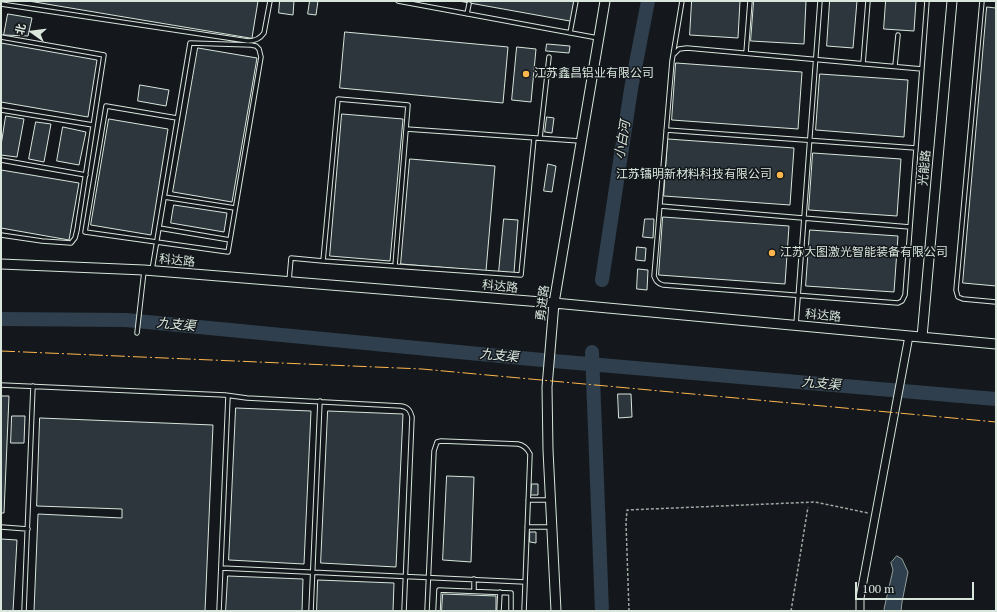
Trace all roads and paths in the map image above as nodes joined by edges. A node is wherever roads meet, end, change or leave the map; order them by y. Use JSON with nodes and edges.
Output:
{"nodes":[{"id":1,"x":270,"y":1,"type":"edge"},
{"id":2,"x":398,"y":1,"type":"edge"},
{"id":3,"x":576,"y":1,"type":"edge"},
{"id":4,"x":605,"y":1,"type":"edge"},
{"id":5,"x":682,"y":1,"type":"edge"},
{"id":6,"x":750,"y":1,"type":"edge"},
{"id":7,"x":820,"y":1,"type":"edge"},
{"id":8,"x":868,"y":1,"type":"edge"},
{"id":9,"x":927,"y":1,"type":"edge"},
{"id":10,"x":952,"y":1,"type":"edge"},
{"id":11,"x":982,"y":1,"type":"edge"},
{"id":12,"x":1,"y":4,"type":"edge"},
{"id":13,"x":469,"y":4,"type":"dead end"},
{"id":14,"x":467,"y":14,"type":"junction"},
{"id":15,"x":570,"y":33,"type":"junction"},
{"id":16,"x":898,"y":35,"type":"dead end"},
{"id":17,"x":1,"y":37,"type":"edge"},
{"id":18,"x":599,"y":38,"type":"junction"},
{"id":19,"x":746,"y":53,"type":"junction"},
{"id":20,"x":673,"y":55,"type":"junction"},
{"id":21,"x":550,"y":57,"type":"dead end"},
{"id":22,"x":816,"y":60,"type":"junction"},
{"id":23,"x":864,"y":64,"type":"junction"},
{"id":24,"x":895,"y":66,"type":"junction"},
{"id":25,"x":922,"y":69,"type":"junction"},
{"id":26,"x":1,"y":110,"type":"edge"},
{"id":27,"x":177,"y":118,"type":"junction"},
{"id":28,"x":93,"y":125,"type":"junction"},
{"id":29,"x":406,"y":129,"type":"junction"},
{"id":30,"x":666,"y":130,"type":"junction"},
{"id":31,"x":534,"y":138,"type":"junction"},
{"id":32,"x":540,"y":138,"type":"junction"},
{"id":33,"x":810,"y":140,"type":"junction"},
{"id":34,"x":582,"y":141,"type":"junction"},
{"id":35,"x":916,"y":148,"type":"junction"},
{"id":36,"x":1,"y":160,"type":"edge"},
{"id":37,"x":86,"y":175,"type":"junction"},
{"id":38,"x":164,"y":197,"type":"junction"},
{"id":39,"x":660,"y":206,"type":"junction"},
{"id":40,"x":235,"y":208,"type":"junction"},
{"id":41,"x":804,"y":218,"type":"junction"},
{"id":42,"x":910,"y":227,"type":"junction"},
{"id":43,"x":159,"y":228,"type":"junction"},
{"id":44,"x":1,"y":235,"type":"edge"},
{"id":45,"x":230,"y":240,"type":"junction"},
{"id":46,"x":156,"y":243,"type":"junction"},
{"id":47,"x":323,"y":261,"type":"junction"},
{"id":48,"x":1,"y":264,"type":"edge"},
{"id":49,"x":395,"y":266,"type":"junction"},
{"id":50,"x":148,"y":270,"type":"junction"},
{"id":51,"x":289,"y":282,"type":"junction"},
{"id":52,"x":798,"y":296,"type":"junction"},
{"id":53,"x":996,"y":302,"type":"edge"},
{"id":54,"x":554,"y":303,"type":"junction"},
{"id":55,"x":796,"y":326,"type":"junction"},
{"id":56,"x":137,"y":333,"type":"dead end"},
{"id":57,"x":909,"y":336,"type":"junction"},
{"id":58,"x":922,"y":338,"type":"junction"},
{"id":59,"x":996,"y":344,"type":"edge"},
{"id":60,"x":1,"y":385,"type":"edge"},
{"id":61,"x":33,"y":386,"type":"junction"},
{"id":62,"x":228,"y":396,"type":"junction"},
{"id":63,"x":320,"y":401,"type":"junction"},
{"id":64,"x":528,"y":500,"type":"junction"},
{"id":65,"x":550,"y":500,"type":"junction"},
{"id":66,"x":808,"y":508,"type":"dead end"},
{"id":67,"x":876,"y":515,"type":"junction"},
{"id":68,"x":1,"y":527,"type":"edge"},
{"id":69,"x":527,"y":527,"type":"junction"},
{"id":70,"x":552,"y":527,"type":"junction"},
{"id":71,"x":28,"y":529,"type":"junction"},
{"id":72,"x":221,"y":568,"type":"junction"},
{"id":73,"x":313,"y":572,"type":"junction"},
{"id":74,"x":405,"y":576,"type":"junction"},
{"id":75,"x":428,"y":577,"type":"junction"},
{"id":76,"x":474,"y":580,"type":"junction"},
{"id":77,"x":525,"y":582,"type":"junction"},
{"id":78,"x":474,"y":591,"type":"junction"},
{"id":79,"x":500,"y":592,"type":"junction"},
{"id":80,"x":24,"y":611,"type":"edge"},
{"id":81,"x":219,"y":611,"type":"edge"},
{"id":82,"x":311,"y":611,"type":"edge"},
{"id":83,"x":404,"y":611,"type":"edge"},
{"id":84,"x":426,"y":611,"type":"edge"},
{"id":85,"x":438,"y":611,"type":"edge"},
{"id":86,"x":499,"y":611,"type":"edge"},
{"id":87,"x":510,"y":611,"type":"edge"},
{"id":88,"x":524,"y":611,"type":"edge"},
{"id":89,"x":556,"y":611,"type":"edge"},
{"id":90,"x":630,"y":611,"type":"edge"},
{"id":91,"x":791,"y":611,"type":"edge"},
{"id":92,"x":860,"y":611,"type":"edge"}],
"edges":[{"from":1,"to":12,"type":"lane"},
{"from":2,"to":14,"type":"lane"},
{"from":3,"to":15,"type":"lane"},
{"from":4,"to":18,"type":"street","name":"勇进路"},
{"from":5,"to":20,"type":"lane"},
{"from":6,"to":19,"type":"lane"},
{"from":7,"to":22,"type":"lane"},
{"from":8,"to":23,"type":"lane"},
{"from":9,"to":25,"type":"lane"},
{"from":10,"to":58,"type":"street","name":"光能路"},
{"from":11,"to":53,"type":"lane"},
{"from":13,"to":14,"type":"lane"},
{"from":14,"to":15,"type":"lane"},
{"from":15,"to":18,"type":"lane"},
{"from":16,"to":24,"type":"lane"},
{"from":17,"to":28,"type":"lane"},
{"from":18,"to":34,"type":"street","name":"勇进路"},
{"from":19,"to":20,"type":"lane"},
{"from":19,"to":22,"type":"lane"},
{"from":20,"to":30,"type":"lane"},
{"from":21,"to":32,"type":"lane"},
{"from":22,"to":23,"type":"lane"},
{"from":22,"to":33,"type":"lane"},
{"from":23,"to":24,"type":"lane"},
{"from":24,"to":25,"type":"lane"},
{"from":25,"to":35,"type":"lane"},
{"from":26,"to":28,"type":"lane"},
{"from":27,"to":38,"type":"lane"},
{"from":27,"to":40,"type":"lane"},
{"from":27,"to":46,"type":"lane"},
{"from":28,"to":37,"type":"lane"},
{"from":29,"to":31,"type":"lane"},
{"from":29,"to":47,"type":"lane"},
{"from":29,"to":49,"type":"lane"},
{"from":30,"to":33,"type":"lane"},
{"from":30,"to":39,"type":"lane"},
{"from":31,"to":32,"type":"lane"},
{"from":31,"to":49,"type":"lane"},
{"from":32,"to":34,"type":"lane"},
{"from":33,"to":35,"type":"lane"},
{"from":33,"to":41,"type":"lane"},
{"from":34,"to":54,"type":"street","name":"勇进路"},
{"from":35,"to":42,"type":"lane"},
{"from":36,"to":37,"type":"lane"},
{"from":37,"to":44,"type":"lane"},
{"from":38,"to":40,"type":"lane"},
{"from":38,"to":43,"type":"lane"},
{"from":39,"to":41,"type":"lane"},
{"from":39,"to":52,"type":"lane"},
{"from":40,"to":45,"type":"lane"},
{"from":41,"to":42,"type":"lane"},
{"from":41,"to":52,"type":"lane"},
{"from":42,"to":52,"type":"lane"},
{"from":43,"to":45,"type":"lane"},
{"from":43,"to":46,"type":"lane"},
{"from":45,"to":46,"type":"lane"},
{"from":46,"to":50,"type":"lane"},
{"from":47,"to":49,"type":"lane"},
{"from":47,"to":51,"type":"lane"},
{"from":48,"to":50,"type":"street","name":"科达路"},
{"from":50,"to":51,"type":"street","name":"科达路"},
{"from":50,"to":56,"type":"lane"},
{"from":51,"to":54,"type":"street","name":"科达路"},
{"from":52,"to":55,"type":"lane"},
{"from":54,"to":55,"type":"street","name":"科达路"},
{"from":54,"to":65,"type":"street","name":"勇进路"},
{"from":55,"to":57,"type":"street","name":"科达路"},
{"from":57,"to":58,"type":"street","name":"科达路"},
{"from":57,"to":67,"type":"street"},
{"from":58,"to":59,"type":"street","name":"科达路"},
{"from":60,"to":61,"type":"lane"},
{"from":61,"to":62,"type":"lane"},
{"from":61,"to":71,"type":"lane"},
{"from":62,"to":63,"type":"lane"},
{"from":62,"to":72,"type":"lane"},
{"from":63,"to":73,"type":"lane"},
{"from":63,"to":74,"type":"lane"},
{"from":64,"to":65,"type":"lane"},
{"from":64,"to":69,"type":"lane"},
{"from":64,"to":75,"type":"lane"},
{"from":65,"to":70,"type":"street","name":"勇进路"},
{"from":66,"to":91,"type":"path"},
{"from":67,"to":90,"type":"path"},
{"from":67,"to":92,"type":"street"},
{"from":68,"to":71,"type":"lane"},
{"from":69,"to":70,"type":"lane"},
{"from":69,"to":77,"type":"lane"},
{"from":70,"to":89,"type":"street","name":"勇进路"},
{"from":71,"to":80,"type":"lane"},
{"from":72,"to":73,"type":"lane"},
{"from":72,"to":81,"type":"lane"},
{"from":73,"to":74,"type":"lane"},
{"from":73,"to":82,"type":"lane"},
{"from":74,"to":75,"type":"lane"},
{"from":74,"to":83,"type":"lane"},
{"from":75,"to":76,"type":"lane"},
{"from":75,"to":84,"type":"lane"},
{"from":76,"to":77,"type":"lane"},
{"from":76,"to":78,"type":"lane"},
{"from":77,"to":88,"type":"lane"},
{"from":78,"to":79,"type":"lane"},
{"from":78,"to":85,"type":"lane"},
{"from":79,"to":86,"type":"lane"},
{"from":79,"to":87,"type":"lane"}]}
